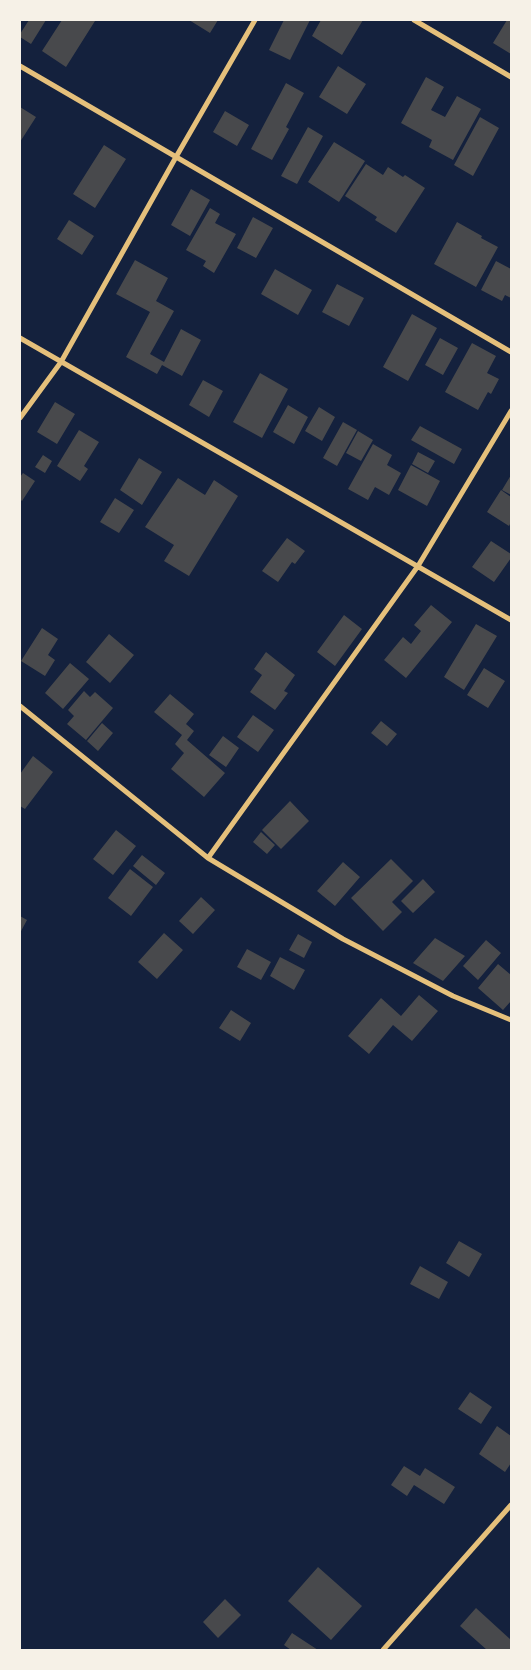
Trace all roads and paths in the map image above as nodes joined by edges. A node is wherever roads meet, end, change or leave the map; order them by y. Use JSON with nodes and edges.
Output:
{"nodes":[{"id":1,"x":256,"y":20,"type":"edge"},
{"id":2,"x":414,"y":20,"type":"edge"},
{"id":3,"x":20,"y":66,"type":"edge"},
{"id":4,"x":511,"y":78,"type":"edge"},
{"id":5,"x":176,"y":157,"type":"junction"},
{"id":6,"x":20,"y":338,"type":"edge"},
{"id":7,"x":511,"y":352,"type":"edge"},
{"id":8,"x":61,"y":362,"type":"junction"},
{"id":9,"x":511,"y":411,"type":"edge"},
{"id":10,"x":20,"y":418,"type":"edge"},
{"id":11,"x":418,"y":566,"type":"junction"},
{"id":12,"x":511,"y":620,"type":"edge"},
{"id":13,"x":20,"y":706,"type":"edge"},
{"id":14,"x":208,"y":858,"type":"junction"},
{"id":15,"x":511,"y":1020,"type":"edge"},
{"id":16,"x":511,"y":1505,"type":"edge"},
{"id":17,"x":383,"y":1650,"type":"edge"}],
"edges":[{"from":1,"to":5,"type":"street"},
{"from":2,"to":4,"type":"street"},
{"from":3,"to":5,"type":"street"},
{"from":5,"to":7,"type":"street"},
{"from":5,"to":8,"type":"street"},
{"from":6,"to":8,"type":"street"},
{"from":8,"to":10,"type":"street"},
{"from":8,"to":11,"type":"street"},
{"from":9,"to":11,"type":"street"},
{"from":11,"to":12,"type":"street"},
{"from":11,"to":14,"type":"street"},
{"from":13,"to":14,"type":"street"},
{"from":14,"to":15,"type":"street"},
{"from":16,"to":17,"type":"street"}]}
